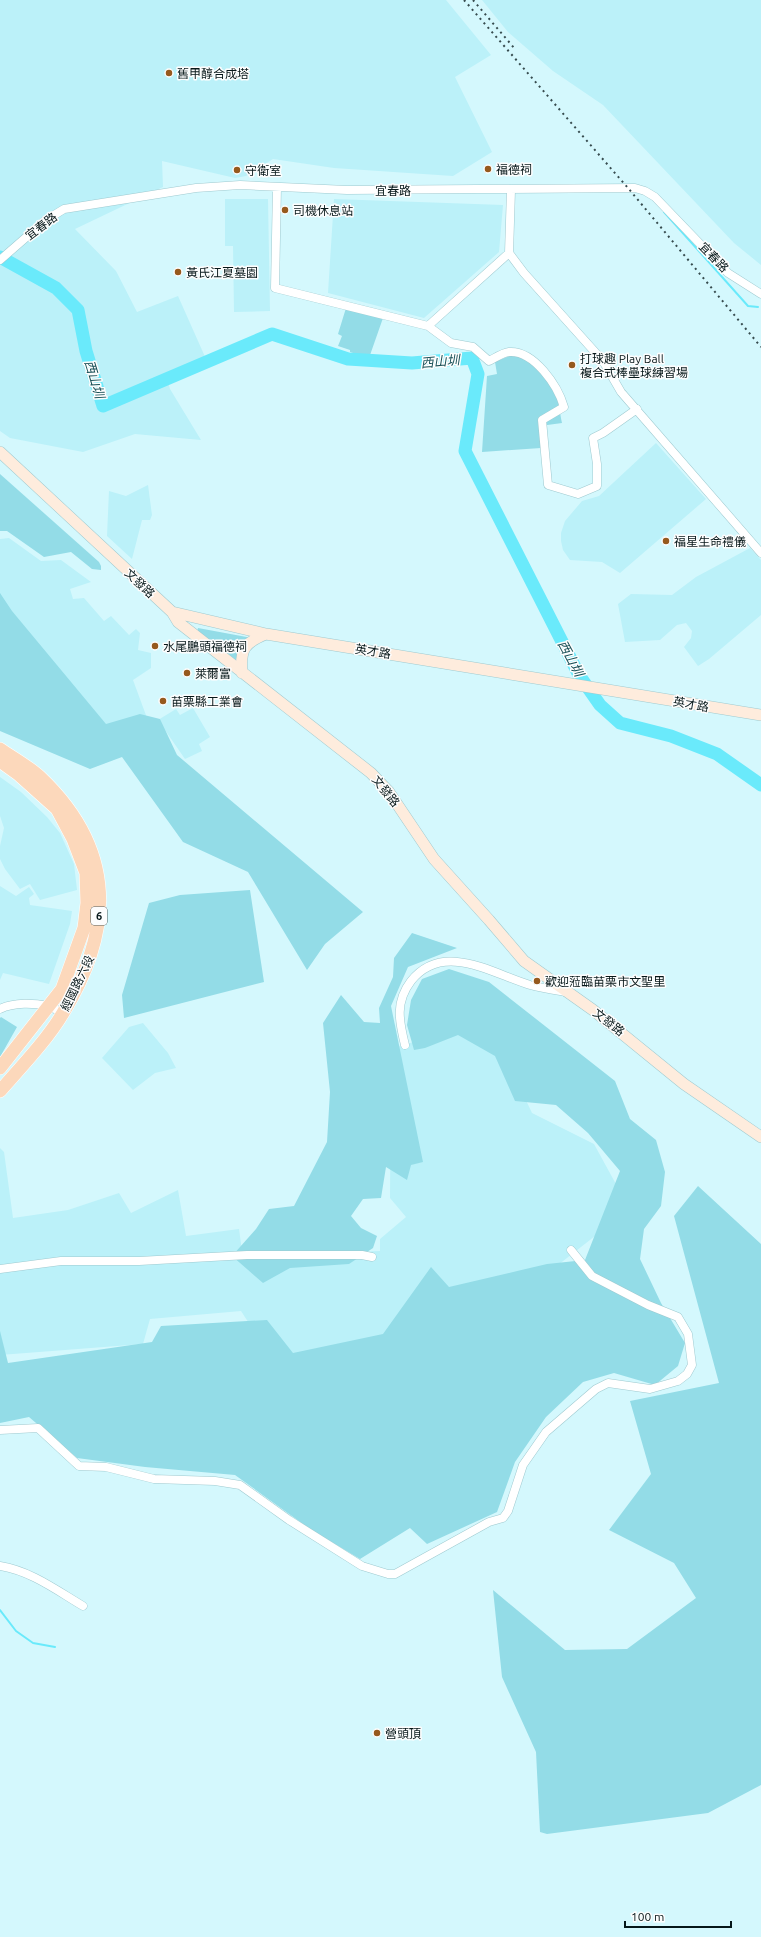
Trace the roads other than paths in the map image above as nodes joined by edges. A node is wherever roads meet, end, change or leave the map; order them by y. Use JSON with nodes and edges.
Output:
{"nodes":[{"id":1,"x":277,"y":187,"type":"junction"},
{"id":2,"x":511,"y":190,"type":"junction"},
{"id":3,"x":509,"y":253,"type":"junction"},
{"id":4,"x":1,"y":258,"type":"edge"},
{"id":5,"x":761,"y":294,"type":"edge"},
{"id":6,"x":428,"y":326,"type":"junction"},
{"id":7,"x":637,"y":409,"type":"junction"},
{"id":8,"x":0,"y":452,"type":"edge"},
{"id":9,"x":761,"y":553,"type":"edge"},
{"id":10,"x":172,"y":612,"type":"junction"},
{"id":11,"x":266,"y":634,"type":"junction"},
{"id":12,"x":242,"y":673,"type":"junction"},
{"id":13,"x":761,"y":715,"type":"edge"},
{"id":14,"x":0,"y":749,"type":"edge"},
{"id":15,"x":0,"y":761,"type":"edge"},
{"id":16,"x":571,"y":993,"type":"junction"},
{"id":17,"x":50,"y":1006,"type":"junction"},
{"id":18,"x":0,"y":1009,"type":"edge"},
{"id":19,"x":63,"y":1014,"type":"junction"},
{"id":20,"x":405,"y":1045,"type":"dead end"},
{"id":21,"x":0,"y":1068,"type":"edge"},
{"id":22,"x":0,"y":1091,"type":"edge"},
{"id":23,"x":761,"y":1137,"type":"edge"},
{"id":24,"x":571,"y":1250,"type":"dead end"},
{"id":25,"x":372,"y":1257,"type":"dead end"},
{"id":26,"x":0,"y":1269,"type":"edge"},
{"id":27,"x":0,"y":1430,"type":"edge"},
{"id":28,"x":0,"y":1566,"type":"edge"},
{"id":29,"x":83,"y":1606,"type":"dead end"}],
"edges":[{"from":1,"to":2,"type":"street","name":"宜春路"},
{"from":1,"to":4,"type":"street","name":"宜春路"},
{"from":1,"to":6,"type":"street"},
{"from":2,"to":3,"type":"street"},
{"from":2,"to":5,"type":"street","name":"宜春路"},
{"from":3,"to":6,"type":"street"},
{"from":3,"to":7,"type":"street"},
{"from":6,"to":7,"type":"street"},
{"from":7,"to":9,"type":"street"},
{"from":8,"to":10,"type":"street","name":"文發路"},
{"from":10,"to":11,"type":"street","name":"英才路"},
{"from":10,"to":12,"type":"street","name":"文發路"},
{"from":11,"to":12,"type":"street"},
{"from":11,"to":13,"type":"street","name":"英才路"},
{"from":12,"to":16,"type":"street","name":"文發路"},
{"from":14,"to":19,"type":"main road","name":"經國路六段","number":"6"},
{"from":15,"to":17,"type":"main road","name":"經國路六段","number":"6"},
{"from":16,"to":20,"type":"street"},
{"from":16,"to":23,"type":"street","name":"文發路"},
{"from":17,"to":18,"type":"street"},
{"from":17,"to":19,"type":"street"},
{"from":17,"to":21,"type":"main road","name":"經國路六段","number":"6"},
{"from":19,"to":22,"type":"main road","name":"經國路六段","number":"6"},
{"from":24,"to":27,"type":"street"},
{"from":25,"to":26,"type":"street"},
{"from":28,"to":29,"type":"street"}]}
